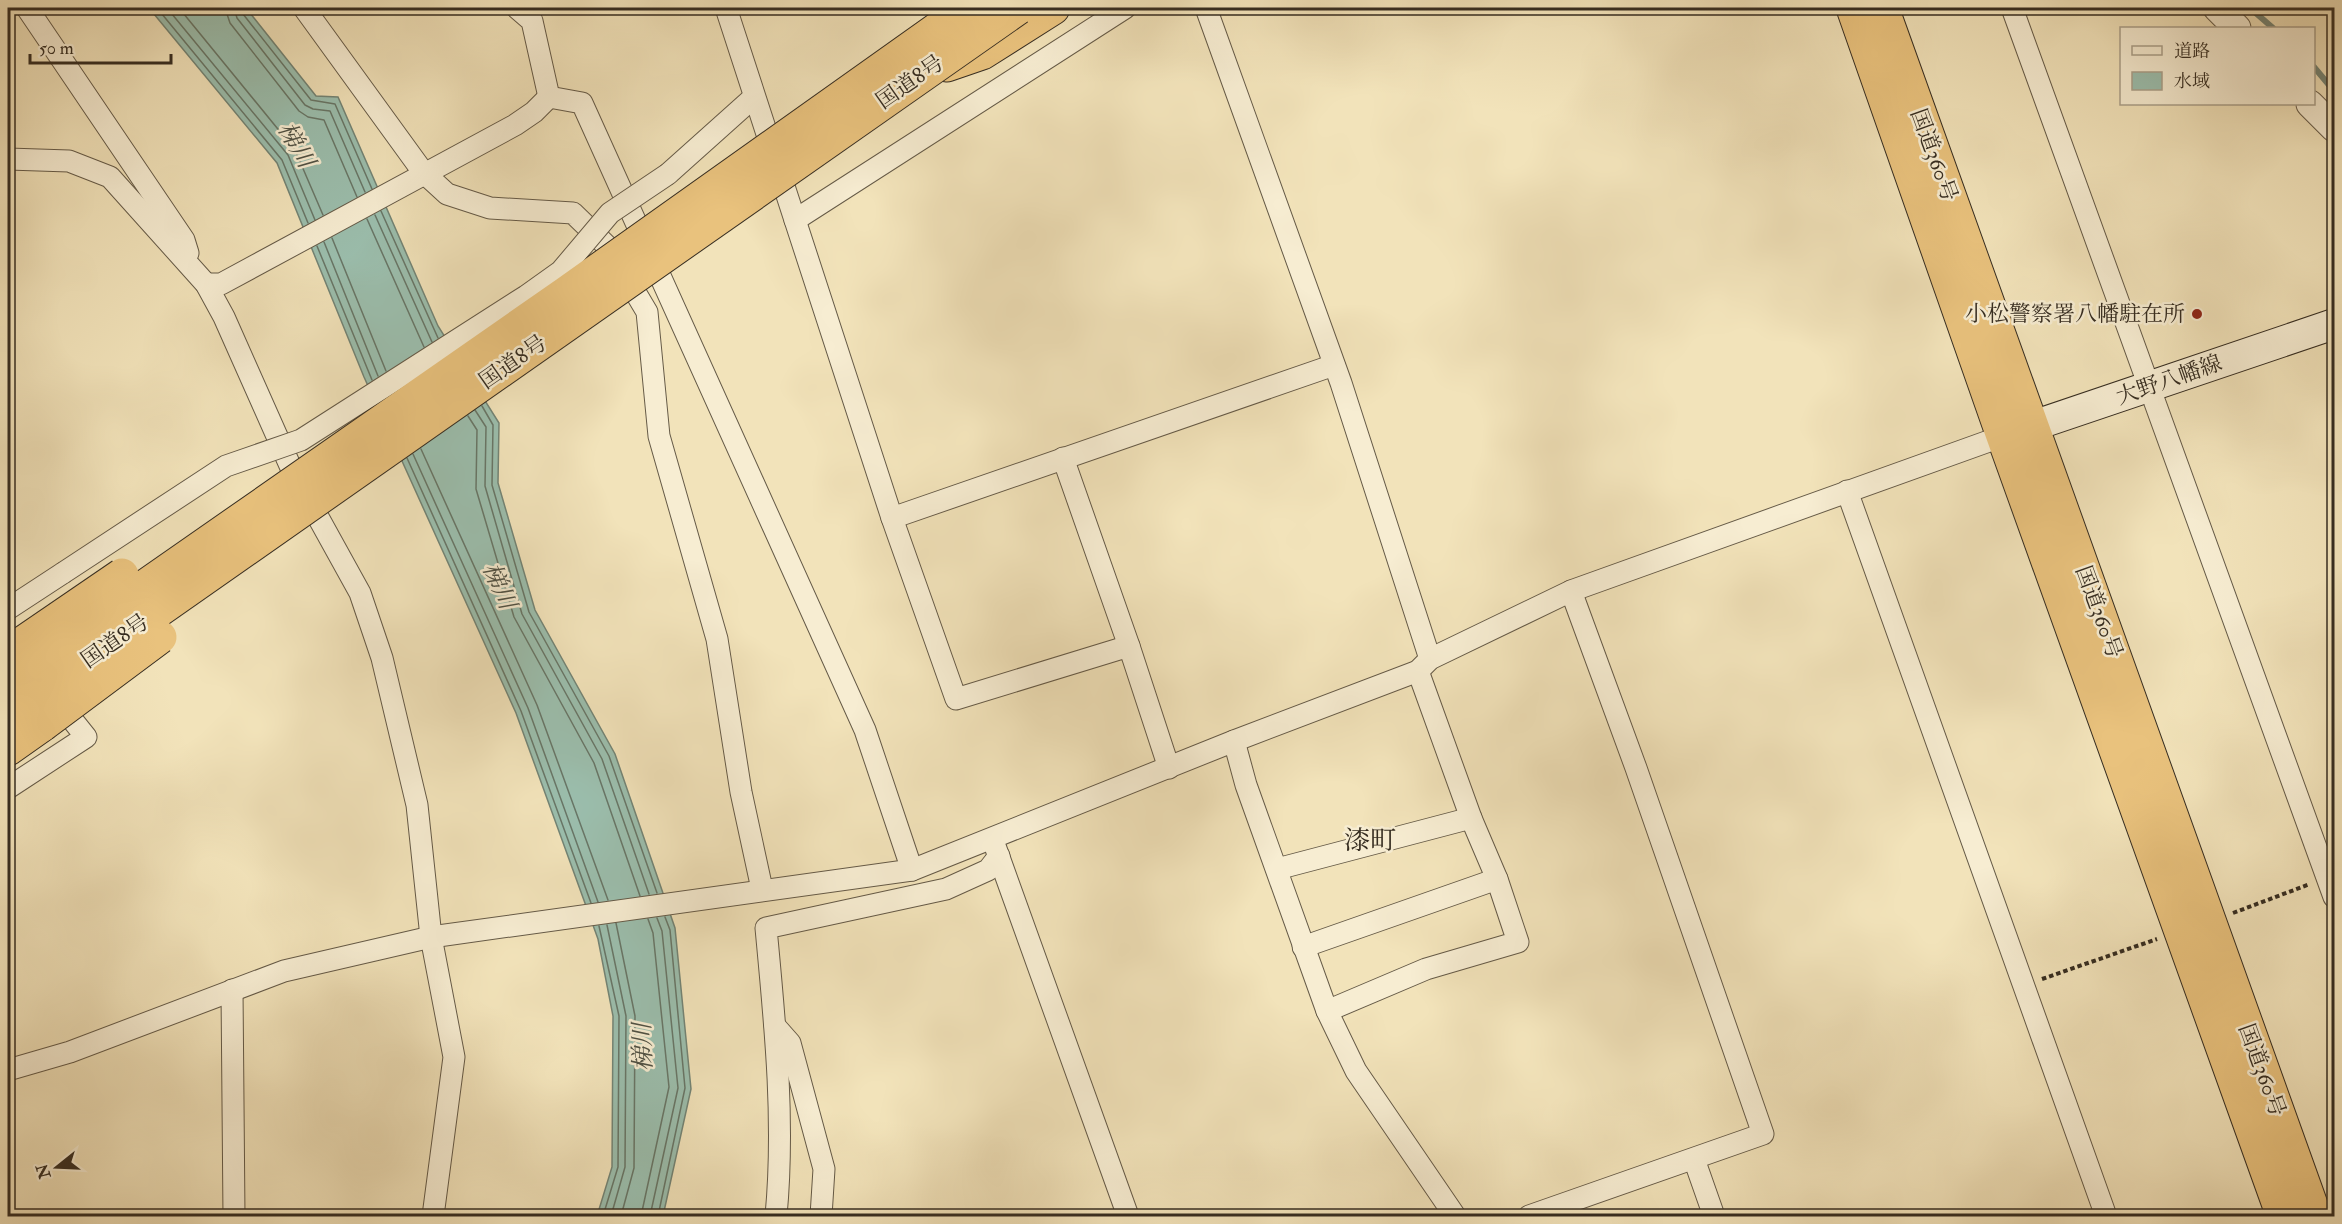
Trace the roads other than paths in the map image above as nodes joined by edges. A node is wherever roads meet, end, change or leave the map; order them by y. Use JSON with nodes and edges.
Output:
{"nodes":[{"id":1,"x":27,"y":8,"type":"edge"},
{"id":2,"x":304,"y":8,"type":"edge"},
{"id":3,"x":517,"y":8,"type":"edge"},
{"id":4,"x":726,"y":8,"type":"edge"},
{"id":5,"x":955,"y":8,"type":"edge"},
{"id":6,"x":967,"y":8,"type":"edge"},
{"id":7,"x":1018,"y":8,"type":"edge"},
{"id":8,"x":1053,"y":8,"type":"edge"},
{"id":9,"x":1125,"y":8,"type":"edge"},
{"id":10,"x":1206,"y":8,"type":"edge"},
{"id":11,"x":1853,"y":8,"type":"edge"},
{"id":12,"x":1882,"y":8,"type":"edge"},
{"id":13,"x":2012,"y":8,"type":"edge"},
{"id":14,"x":2217,"y":8,"type":"edge"},
{"id":15,"x":2236,"y":27,"type":"edge"},
{"id":16,"x":912,"y":63,"type":"junction"},
{"id":17,"x":754,"y":96,"type":"junction"},
{"id":18,"x":549,"y":97,"type":"junction"},
{"id":19,"x":2311,"y":105,"type":"edge"},
{"id":20,"x":2334,"y":128,"type":"edge"},
{"id":21,"x":8,"y":159,"type":"edge"},
{"id":22,"x":420,"y":175,"type":"junction"},
{"id":23,"x":795,"y":220,"type":"junction"},
{"id":24,"x":192,"y":267,"type":"junction"},
{"id":25,"x":213,"y":284,"type":"junction"},
{"id":26,"x":2334,"y":324,"type":"edge"},
{"id":27,"x":1334,"y":365,"type":"junction"},
{"id":28,"x":2151,"y":387,"type":"junction"},
{"id":29,"x":2017,"y":431,"type":"junction"},
{"id":30,"x":365,"y":451,"type":"junction"},
{"id":31,"x":1064,"y":458,"type":"junction"},
{"id":32,"x":1847,"y":491,"type":"junction"},
{"id":33,"x":892,"y":518,"type":"junction"},
{"id":34,"x":1571,"y":591,"type":"junction"},
{"id":35,"x":8,"y":609,"type":"edge"},
{"id":36,"x":1129,"y":646,"type":"junction"},
{"id":37,"x":1424,"y":665,"type":"junction"},
{"id":38,"x":25,"y":696,"type":"edge"},
{"id":39,"x":1234,"y":741,"type":"junction"},
{"id":40,"x":8,"y":749,"type":"edge"},
{"id":41,"x":1170,"y":768,"type":"junction"},
{"id":42,"x":8,"y":788,"type":"edge"},
{"id":43,"x":1471,"y":818,"type":"junction"},
{"id":44,"x":995,"y":847,"type":"junction"},
{"id":45,"x":1277,"y":869,"type":"junction"},
{"id":46,"x":912,"y":870,"type":"junction"},
{"id":47,"x":1497,"y":879,"type":"junction"},
{"id":48,"x":2331,"y":887,"type":"edge"},
{"id":49,"x":754,"y":891,"type":"junction"},
{"id":50,"x":438,"y":936,"type":"junction"},
{"id":51,"x":1304,"y":947,"type":"junction"},
{"id":52,"x":232,"y":990,"type":"junction"},
{"id":53,"x":1327,"y":1011,"type":"junction"},
{"id":54,"x":775,"y":1026,"type":"junction"},
{"id":55,"x":8,"y":1070,"type":"edge"},
{"id":56,"x":1694,"y":1159,"type":"junction"},
{"id":57,"x":234,"y":1216,"type":"edge"},
{"id":58,"x":433,"y":1216,"type":"edge"},
{"id":59,"x":776,"y":1216,"type":"edge"},
{"id":60,"x":821,"y":1216,"type":"edge"},
{"id":61,"x":1128,"y":1216,"type":"edge"},
{"id":62,"x":1455,"y":1216,"type":"edge"},
{"id":63,"x":1528,"y":1216,"type":"edge"},
{"id":64,"x":1714,"y":1216,"type":"edge"},
{"id":65,"x":2106,"y":1216,"type":"edge"},
{"id":66,"x":2283,"y":1216,"type":"edge"},
{"id":67,"x":2315,"y":1216,"type":"edge"}],
"edges":[{"from":1,"to":24,"type":"street"},
{"from":2,"to":22,"type":"street"},
{"from":3,"to":18,"type":"street"},
{"from":4,"to":17,"type":"street"},
{"from":5,"to":16,"type":"highway","bridge":true},
{"from":6,"to":16,"type":"highway","name":"国道8号","bridge":true},
{"from":7,"to":16,"type":"highway","name":"国道8号","bridge":true},
{"from":8,"to":16,"type":"highway","bridge":true},
{"from":9,"to":23,"type":"street"},
{"from":10,"to":27,"type":"street"},
{"from":11,"to":29,"type":"highway","name":"国道360号"},
{"from":12,"to":29,"type":"highway","name":"国道360号"},
{"from":13,"to":28,"type":"street"},
{"from":14,"to":15,"type":"street"},
{"from":16,"to":30,"type":"highway","name":"国道8号","bridge":true},
{"from":17,"to":23,"type":"street"},
{"from":17,"to":35,"type":"street","bridge":true},
{"from":18,"to":22,"type":"street"},
{"from":18,"to":46,"type":"street"},
{"from":19,"to":20,"type":"street"},
{"from":21,"to":24,"type":"street"},
{"from":22,"to":25,"type":"street"},
{"from":22,"to":49,"type":"street"},
{"from":23,"to":33,"type":"street"},
{"from":24,"to":25,"type":"street"},
{"from":25,"to":50,"type":"street"},
{"from":26,"to":28,"type":"main road","name":"大野八幡線"},
{"from":27,"to":31,"type":"street"},
{"from":27,"to":37,"type":"street"},
{"from":28,"to":29,"type":"main road","name":"大野八幡線"},
{"from":28,"to":48,"type":"street"},
{"from":29,"to":32,"type":"street"},
{"from":29,"to":66,"type":"highway","name":"国道360号"},
{"from":29,"to":67,"type":"highway","name":"国道360号"},
{"from":30,"to":38,"type":"highway","name":"国道8号","bridge":true},
{"from":30,"to":38,"type":"highway","bridge":true},
{"from":31,"to":33,"type":"street"},
{"from":31,"to":36,"type":"street"},
{"from":32,"to":34,"type":"street"},
{"from":32,"to":65,"type":"street"},
{"from":33,"to":36,"type":"street"},
{"from":34,"to":37,"type":"street"},
{"from":34,"to":56,"type":"street"},
{"from":36,"to":41,"type":"street"},
{"from":37,"to":39,"type":"street"},
{"from":37,"to":43,"type":"street"},
{"from":38,"to":40,"type":"highway"},
{"from":38,"to":42,"type":"street"},
{"from":39,"to":41,"type":"street"},
{"from":39,"to":45,"type":"street"},
{"from":41,"to":44,"type":"street"},
{"from":43,"to":45,"type":"street"},
{"from":43,"to":47,"type":"street"},
{"from":44,"to":46,"type":"street"},
{"from":44,"to":54,"type":"street"},
{"from":44,"to":61,"type":"street"},
{"from":45,"to":51,"type":"street"},
{"from":46,"to":49,"type":"street"},
{"from":47,"to":51,"type":"street"},
{"from":47,"to":53,"type":"street"},
{"from":49,"to":50,"type":"street"},
{"from":50,"to":52,"type":"street"},
{"from":50,"to":58,"type":"street"},
{"from":51,"to":53,"type":"street"},
{"from":52,"to":55,"type":"street"},
{"from":52,"to":57,"type":"street"},
{"from":53,"to":62,"type":"street"},
{"from":54,"to":59,"type":"street"},
{"from":54,"to":60,"type":"street"},
{"from":56,"to":63,"type":"street"},
{"from":56,"to":64,"type":"street"}]}
